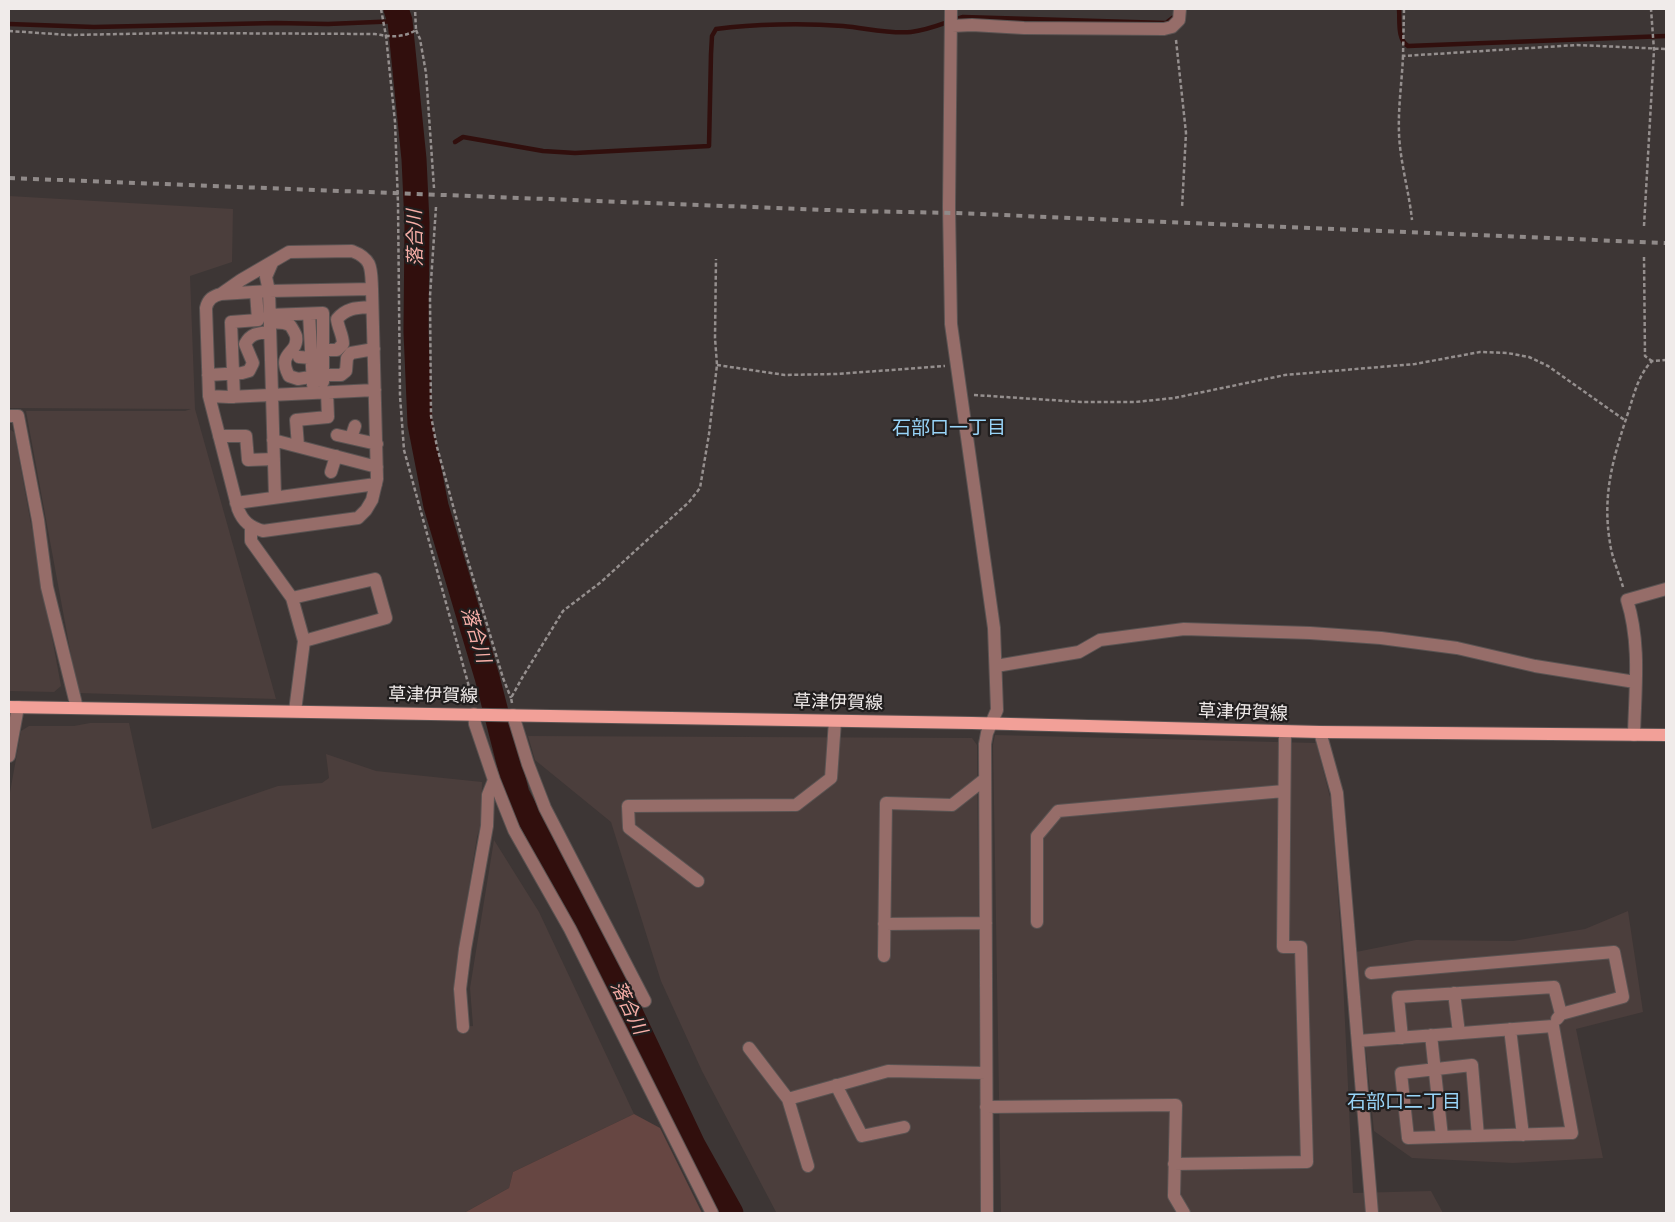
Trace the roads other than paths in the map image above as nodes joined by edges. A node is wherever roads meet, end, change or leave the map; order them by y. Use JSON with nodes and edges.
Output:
{"nodes":[{"id":1,"x":951,"y":9,"type":"edge"},
{"id":2,"x":1180,"y":9,"type":"edge"},
{"id":3,"x":952,"y":26,"type":"junction"},
{"id":4,"x":272,"y":263,"type":"junction"},
{"id":5,"x":372,"y":289,"type":"junction"},
{"id":6,"x":262,"y":291,"type":"junction"},
{"id":7,"x":221,"y":294,"type":"junction"},
{"id":8,"x":372,"y":307,"type":"junction"},
{"id":9,"x":309,"y":314,"type":"junction"},
{"id":10,"x":270,"y":323,"type":"junction"},
{"id":11,"x":374,"y":348,"type":"junction"},
{"id":12,"x":323,"y":350,"type":"junction"},
{"id":13,"x":298,"y":357,"type":"dead end"},
{"id":14,"x":312,"y":358,"type":"junction"},
{"id":15,"x":233,"y":374,"type":"junction"},
{"id":16,"x":208,"y":375,"type":"junction"},
{"id":17,"x":318,"y":376,"type":"junction"},
{"id":18,"x":375,"y":390,"type":"junction"},
{"id":19,"x":321,"y":392,"type":"junction"},
{"id":20,"x":272,"y":394,"type":"junction"},
{"id":21,"x":209,"y":396,"type":"junction"},
{"id":22,"x":234,"y":397,"type":"junction"},
{"id":23,"x":9,"y":416,"type":"edge"},
{"id":24,"x":337,"y":435,"type":"dead end"},
{"id":25,"x":219,"y":436,"type":"junction"},
{"id":26,"x":273,"y":440,"type":"junction"},
{"id":27,"x":377,"y":444,"type":"junction"},
{"id":28,"x":298,"y":446,"type":"junction"},
{"id":29,"x":336,"y":456,"type":"junction"},
{"id":30,"x":274,"y":459,"type":"junction"},
{"id":31,"x":377,"y":466,"type":"junction"},
{"id":32,"x":331,"y":472,"type":"dead end"},
{"id":33,"x":376,"y":484,"type":"junction"},
{"id":34,"x":275,"y":497,"type":"junction"},
{"id":35,"x":236,"y":503,"type":"junction"},
{"id":36,"x":251,"y":527,"type":"junction"},
{"id":37,"x":1666,"y":589,"type":"edge"},
{"id":38,"x":292,"y":598,"type":"junction"},
{"id":39,"x":304,"y":641,"type":"junction"},
{"id":40,"x":996,"y":666,"type":"junction"},
{"id":41,"x":1635,"y":682,"type":"junction"},
{"id":42,"x":14,"y":707,"type":"edge"},
{"id":43,"x":77,"y":708,"type":"junction"},
{"id":44,"x":295,"y":711,"type":"junction"},
{"id":45,"x":479,"y":714,"type":"junction"},
{"id":46,"x":510,"y":715,"type":"junction"},
{"id":47,"x":835,"y":721,"type":"junction"},
{"id":48,"x":991,"y":724,"type":"junction"},
{"id":49,"x":1285,"y":732,"type":"junction"},
{"id":50,"x":1320,"y":732,"type":"junction"},
{"id":51,"x":1634,"y":735,"type":"junction"},
{"id":52,"x":1666,"y":735,"type":"edge"},
{"id":53,"x":9,"y":756,"type":"edge"},
{"id":54,"x":985,"y":779,"type":"junction"},
{"id":55,"x":494,"y":780,"type":"junction"},
{"id":56,"x":1284,"y":791,"type":"junction"},
{"id":57,"x":698,"y":881,"type":"dead end"},
{"id":58,"x":1037,"y":922,"type":"dead end"},
{"id":59,"x":986,"y":923,"type":"junction"},
{"id":60,"x":884,"y":924,"type":"junction"},
{"id":61,"x":884,"y":956,"type":"dead end"},
{"id":62,"x":1371,"y":973,"type":"dead end"},
{"id":63,"x":1454,"y":994,"type":"junction"},
{"id":64,"x":645,"y":1001,"type":"dead end"},
{"id":65,"x":1561,"y":1014,"type":"junction"},
{"id":66,"x":1553,"y":1026,"type":"junction"},
{"id":67,"x":464,"y":1027,"type":"dead end"},
{"id":68,"x":1510,"y":1030,"type":"junction"},
{"id":69,"x":1459,"y":1033,"type":"junction"},
{"id":70,"x":1431,"y":1035,"type":"junction"},
{"id":71,"x":1402,"y":1038,"type":"junction"},
{"id":72,"x":1358,"y":1041,"type":"junction"},
{"id":73,"x":749,"y":1048,"type":"dead end"},
{"id":74,"x":1434,"y":1069,"type":"junction"},
{"id":75,"x":986,"y":1073,"type":"junction"},
{"id":76,"x":836,"y":1085,"type":"junction"},
{"id":77,"x":788,"y":1098,"type":"junction"},
{"id":78,"x":986,"y":1107,"type":"junction"},
{"id":79,"x":904,"y":1127,"type":"dead end"},
{"id":80,"x":1523,"y":1135,"type":"junction"},
{"id":81,"x":1478,"y":1136,"type":"junction"},
{"id":82,"x":1442,"y":1137,"type":"junction"},
{"id":83,"x":1174,"y":1164,"type":"junction"},
{"id":84,"x":808,"y":1166,"type":"dead end"},
{"id":85,"x":712,"y":1213,"type":"edge"},
{"id":86,"x":986,"y":1213,"type":"edge"},
{"id":87,"x":1185,"y":1213,"type":"edge"},
{"id":88,"x":1372,"y":1213,"type":"edge"}],
"edges":[{"from":1,"to":3,"type":"street"},
{"from":2,"to":3,"type":"street"},
{"from":3,"to":40,"type":"street"},
{"from":4,"to":5,"type":"street"},
{"from":4,"to":6,"type":"street"},
{"from":4,"to":7,"type":"street"},
{"from":5,"to":6,"type":"street"},
{"from":5,"to":8,"type":"street"},
{"from":6,"to":7,"type":"street"},
{"from":6,"to":10,"type":"street"},
{"from":6,"to":15,"type":"street"},
{"from":7,"to":16,"type":"street"},
{"from":8,"to":11,"type":"street"},
{"from":8,"to":12,"type":"street"},
{"from":9,"to":10,"type":"street"},
{"from":9,"to":12,"type":"street"},
{"from":9,"to":14,"type":"street"},
{"from":10,"to":15,"type":"street"},
{"from":10,"to":17,"type":"street"},
{"from":10,"to":20,"type":"street"},
{"from":11,"to":17,"type":"street"},
{"from":11,"to":18,"type":"street"},
{"from":12,"to":17,"type":"street"},
{"from":13,"to":14,"type":"street"},
{"from":14,"to":17,"type":"street"},
{"from":15,"to":16,"type":"street"},
{"from":15,"to":22,"type":"street"},
{"from":16,"to":21,"type":"street"},
{"from":17,"to":19,"type":"street"},
{"from":18,"to":19,"type":"street"},
{"from":18,"to":27,"type":"street"},
{"from":19,"to":20,"type":"street"},
{"from":19,"to":28,"type":"street"},
{"from":20,"to":22,"type":"street"},
{"from":20,"to":26,"type":"street"},
{"from":21,"to":22,"type":"street"},
{"from":21,"to":25,"type":"street"},
{"from":23,"to":43,"type":"street"},
{"from":24,"to":27,"type":"street"},
{"from":25,"to":30,"type":"street"},
{"from":25,"to":35,"type":"street"},
{"from":26,"to":28,"type":"street"},
{"from":26,"to":30,"type":"street"},
{"from":27,"to":31,"type":"street"},
{"from":28,"to":29,"type":"street"},
{"from":29,"to":31,"type":"street"},
{"from":29,"to":32,"type":"street"},
{"from":30,"to":34,"type":"street"},
{"from":31,"to":33,"type":"street"},
{"from":33,"to":34,"type":"street"},
{"from":33,"to":36,"type":"street"},
{"from":34,"to":35,"type":"street"},
{"from":35,"to":36,"type":"street"},
{"from":36,"to":38,"type":"street"},
{"from":37,"to":41,"type":"street"},
{"from":38,"to":39,"type":"street"},
{"from":38,"to":39,"type":"street"},
{"from":39,"to":44,"type":"street"},
{"from":40,"to":41,"type":"street"},
{"from":40,"to":48,"type":"street"},
{"from":41,"to":51,"type":"street"},
{"from":42,"to":43,"type":"main road","name":"草津伊賀線"},
{"from":42,"to":53,"type":"street"},
{"from":43,"to":44,"type":"main road","name":"草津伊賀線"},
{"from":44,"to":45,"type":"main road","name":"草津伊賀線"},
{"from":45,"to":46,"type":"main road","name":"草津伊賀線"},
{"from":45,"to":55,"type":"street"},
{"from":46,"to":47,"type":"main road","name":"草津伊賀線"},
{"from":46,"to":64,"type":"street"},
{"from":47,"to":48,"type":"main road","name":"草津伊賀線"},
{"from":47,"to":57,"type":"street"},
{"from":48,"to":49,"type":"main road","name":"草津伊賀線"},
{"from":48,"to":54,"type":"street"},
{"from":49,"to":50,"type":"main road","name":"草津伊賀線"},
{"from":49,"to":56,"type":"street"},
{"from":50,"to":51,"type":"main road","name":"草津伊賀線"},
{"from":50,"to":72,"type":"street"},
{"from":51,"to":52,"type":"main road","name":"草津伊賀線"},
{"from":54,"to":59,"type":"street"},
{"from":54,"to":60,"type":"street"},
{"from":55,"to":67,"type":"street"},
{"from":55,"to":85,"type":"street"},
{"from":56,"to":58,"type":"street"},
{"from":56,"to":83,"type":"street"},
{"from":59,"to":60,"type":"street"},
{"from":59,"to":75,"type":"street"},
{"from":60,"to":61,"type":"street"},
{"from":62,"to":65,"type":"street"},
{"from":63,"to":65,"type":"street"},
{"from":63,"to":69,"type":"street"},
{"from":63,"to":71,"type":"street"},
{"from":65,"to":66,"type":"street"},
{"from":66,"to":68,"type":"street"},
{"from":66,"to":80,"type":"street"},
{"from":68,"to":69,"type":"street"},
{"from":68,"to":80,"type":"street"},
{"from":69,"to":70,"type":"street"},
{"from":70,"to":71,"type":"street"},
{"from":70,"to":74,"type":"street"},
{"from":71,"to":72,"type":"street"},
{"from":72,"to":88,"type":"street"},
{"from":73,"to":77,"type":"street"},
{"from":74,"to":81,"type":"street"},
{"from":74,"to":82,"type":"street"},
{"from":74,"to":82,"type":"street"},
{"from":75,"to":76,"type":"street"},
{"from":75,"to":78,"type":"street"},
{"from":76,"to":77,"type":"street"},
{"from":76,"to":79,"type":"street"},
{"from":77,"to":84,"type":"street"},
{"from":78,"to":83,"type":"street"},
{"from":78,"to":86,"type":"street"},
{"from":80,"to":81,"type":"street"},
{"from":81,"to":82,"type":"street"},
{"from":83,"to":87,"type":"street"}]}
